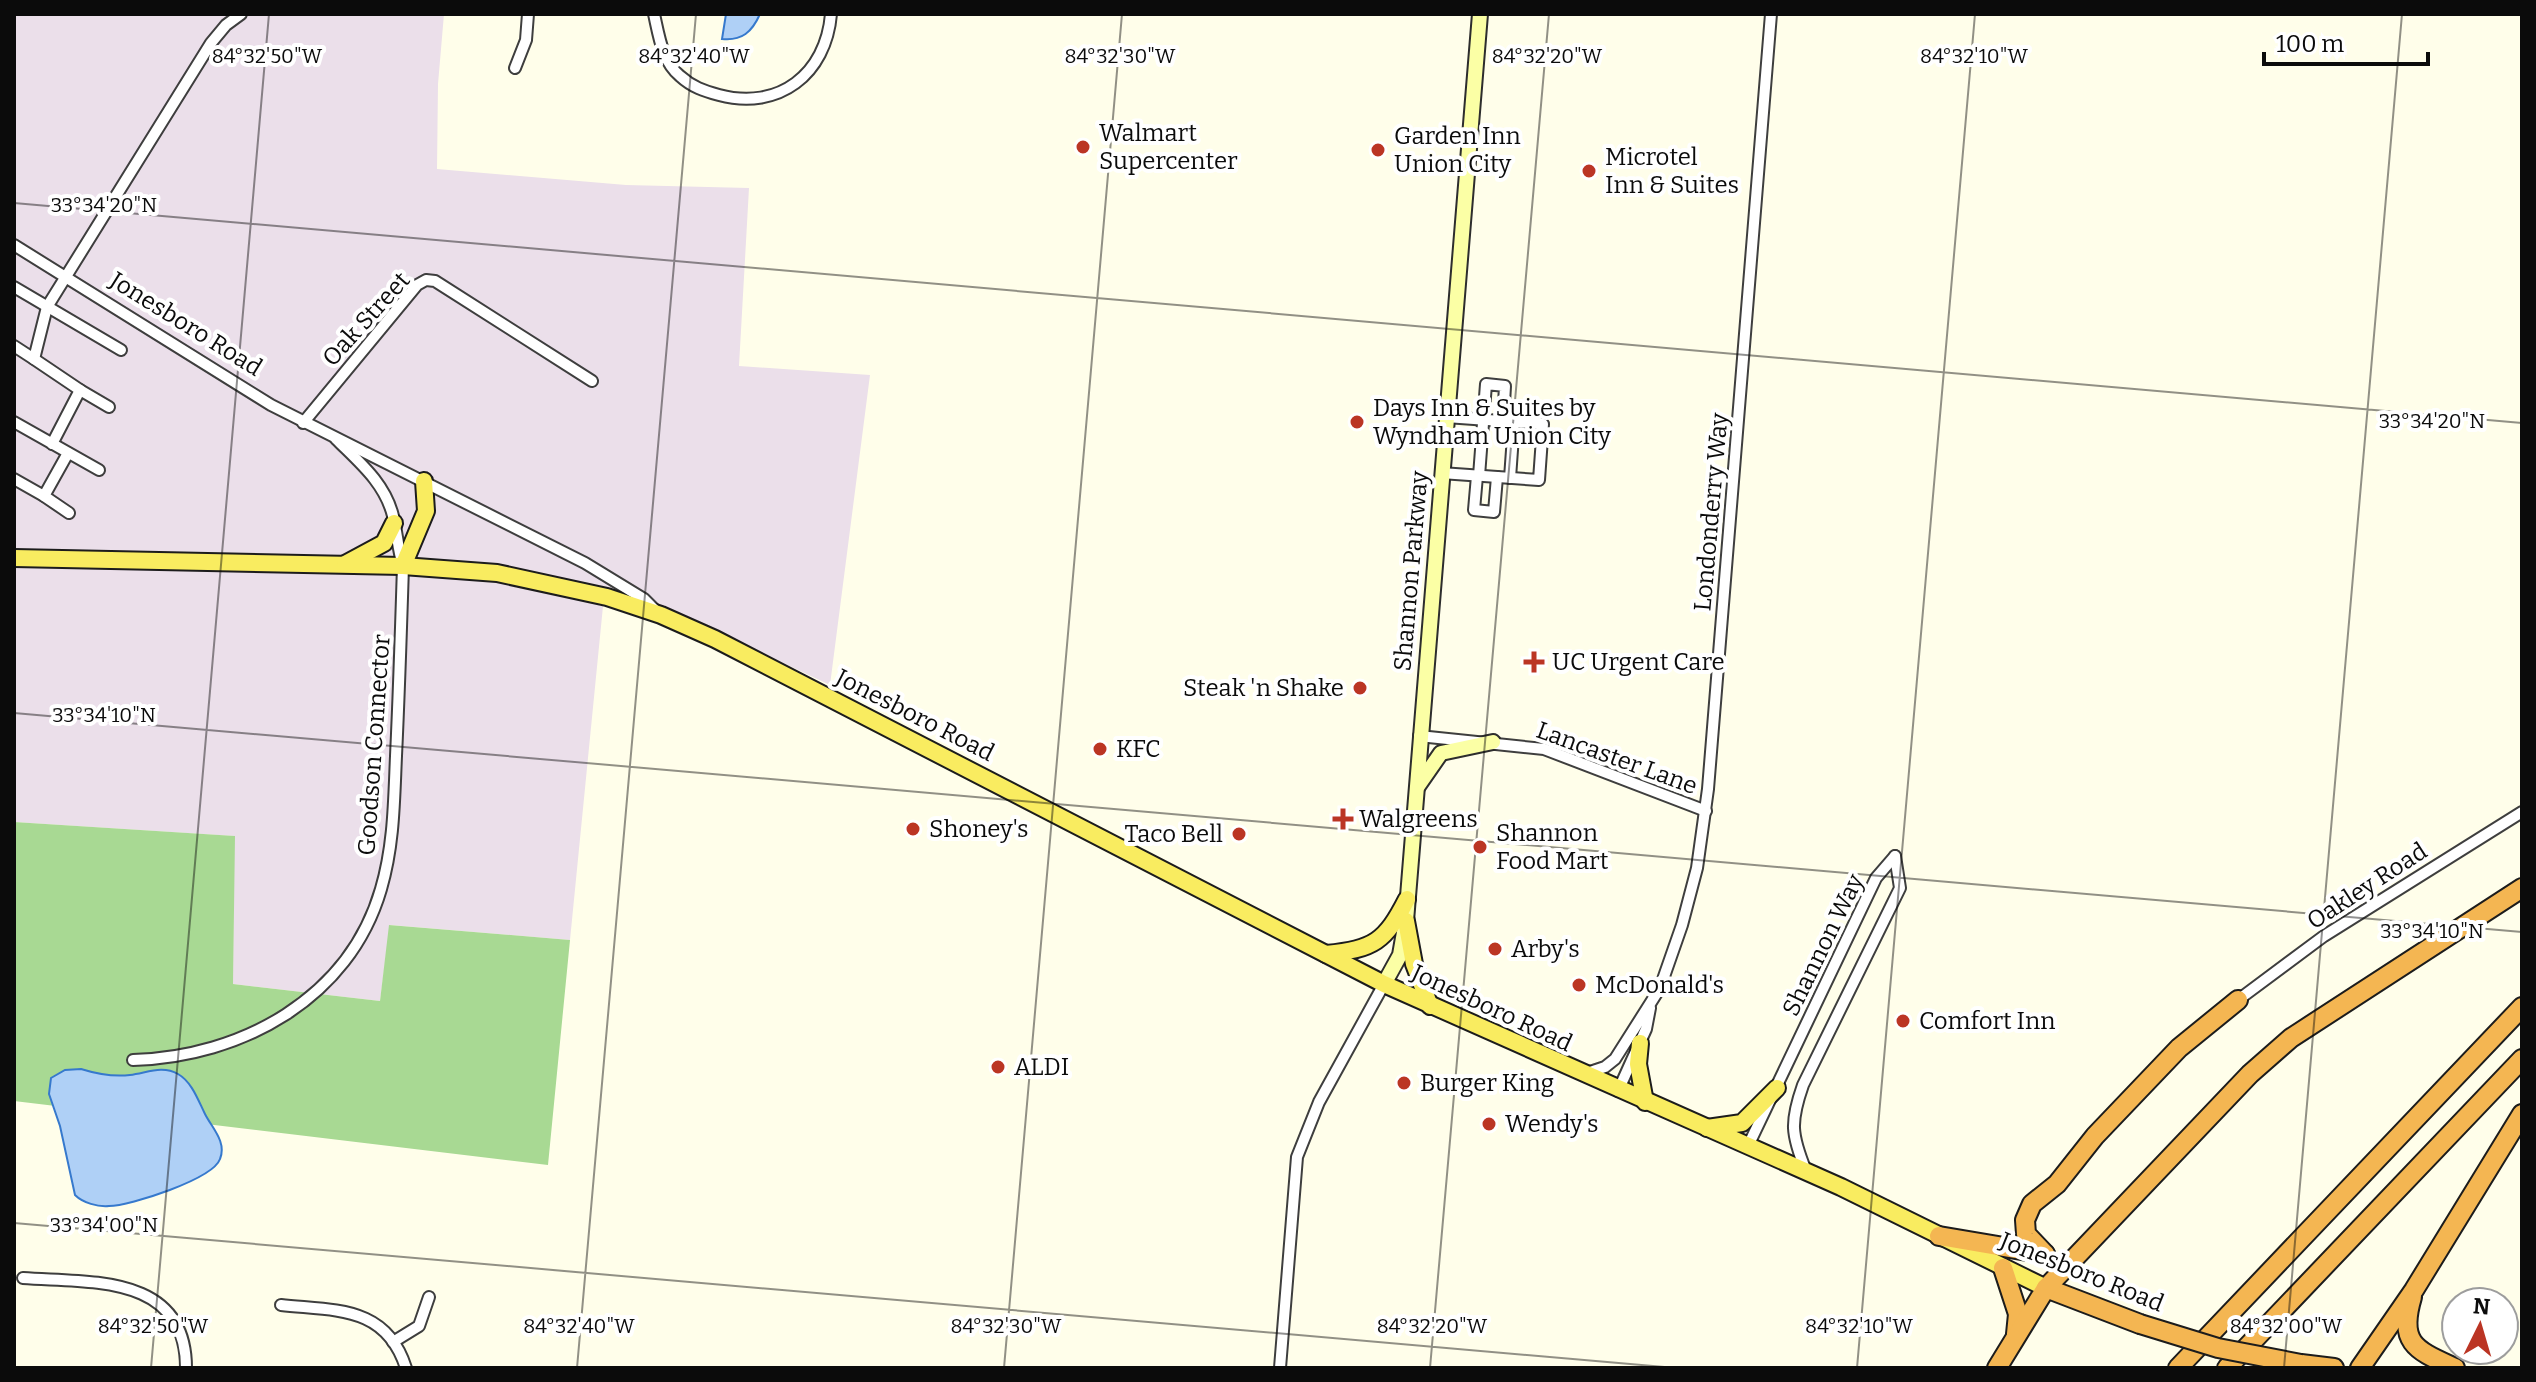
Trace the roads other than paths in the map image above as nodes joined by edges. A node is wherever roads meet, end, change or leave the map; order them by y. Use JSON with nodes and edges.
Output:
{"nodes":[{"id":1,"x":241,"y":14,"type":"edge"},
{"id":2,"x":528,"y":14,"type":"edge"},
{"id":3,"x":654,"y":14,"type":"edge"},
{"id":4,"x":831,"y":14,"type":"edge"},
{"id":5,"x":1480,"y":14,"type":"edge"},
{"id":6,"x":1771,"y":14,"type":"edge"},
{"id":7,"x":515,"y":68,"type":"dead end"},
{"id":8,"x":14,"y":245,"type":"edge"},
{"id":9,"x":65,"y":277,"type":"junction"},
{"id":10,"x":14,"y":287,"type":"edge"},
{"id":11,"x":47,"y":307,"type":"junction"},
{"id":12,"x":14,"y":346,"type":"edge"},
{"id":13,"x":121,"y":350,"type":"dead end"},
{"id":14,"x":34,"y":359,"type":"junction"},
{"id":15,"x":592,"y":381,"type":"dead end"},
{"id":16,"x":80,"y":390,"type":"junction"},
{"id":17,"x":109,"y":407,"type":"dead end"},
{"id":18,"x":1446,"y":417,"type":"junction"},
{"id":19,"x":1483,"y":420,"type":"junction"},
{"id":20,"x":14,"y":422,"type":"edge"},
{"id":21,"x":1509,"y":422,"type":"junction"},
{"id":22,"x":303,"y":423,"type":"junction"},
{"id":23,"x":336,"y":439,"type":"junction"},
{"id":24,"x":52,"y":444,"type":"junction"},
{"id":25,"x":68,"y":453,"type":"junction"},
{"id":26,"x":99,"y":470,"type":"dead end"},
{"id":27,"x":1441,"y":473,"type":"junction"},
{"id":28,"x":1478,"y":476,"type":"junction"},
{"id":29,"x":1497,"y":477,"type":"junction"},
{"id":30,"x":1510,"y":478,"type":"junction"},
{"id":31,"x":14,"y":479,"type":"edge"},
{"id":32,"x":424,"y":481,"type":"junction"},
{"id":33,"x":44,"y":496,"type":"junction"},
{"id":34,"x":69,"y":513,"type":"dead end"},
{"id":35,"x":394,"y":523,"type":"junction"},
{"id":36,"x":14,"y":558,"type":"edge"},
{"id":37,"x":344,"y":565,"type":"junction"},
{"id":38,"x":403,"y":566,"type":"junction"},
{"id":39,"x":661,"y":615,"type":"junction"},
{"id":40,"x":1419,"y":736,"type":"junction"},
{"id":41,"x":1493,"y":742,"type":"junction"},
{"id":42,"x":1415,"y":790,"type":"junction"},
{"id":43,"x":1706,"y":811,"type":"junction"},
{"id":44,"x":2522,"y":812,"type":"edge"},
{"id":45,"x":2522,"y":888,"type":"edge"},
{"id":46,"x":1407,"y":899,"type":"junction"},
{"id":47,"x":1406,"y":921,"type":"junction"},
{"id":48,"x":1325,"y":954,"type":"junction"},
{"id":49,"x":1384,"y":984,"type":"junction"},
{"id":50,"x":2238,"y":1000,"type":"joint"},
{"id":51,"x":1651,"y":1005,"type":"junction"},
{"id":52,"x":1430,"y":1006,"type":"junction"},
{"id":53,"x":2522,"y":1007,"type":"edge"},
{"id":54,"x":1640,"y":1043,"type":"junction"},
{"id":55,"x":2522,"y":1059,"type":"edge"},
{"id":56,"x":133,"y":1060,"type":"dead end"},
{"id":57,"x":1582,"y":1075,"type":"junction"},
{"id":58,"x":1777,"y":1088,"type":"junction"},
{"id":59,"x":1618,"y":1091,"type":"junction"},
{"id":60,"x":1645,"y":1102,"type":"junction"},
{"id":61,"x":2522,"y":1114,"type":"edge"},
{"id":62,"x":1707,"y":1128,"type":"junction"},
{"id":63,"x":1748,"y":1146,"type":"junction"},
{"id":64,"x":1806,"y":1172,"type":"junction"},
{"id":65,"x":1939,"y":1236,"type":"junction"},
{"id":66,"x":2083,"y":1249,"type":"junction"},
{"id":67,"x":2045,"y":1254,"type":"junction"},
{"id":68,"x":2003,"y":1268,"type":"junction"},
{"id":69,"x":23,"y":1278,"type":"dead end"},
{"id":70,"x":2046,"y":1288,"type":"junction"},
{"id":71,"x":2414,"y":1290,"type":"junction"},
{"id":72,"x":429,"y":1297,"type":"dead end"},
{"id":73,"x":281,"y":1305,"type":"dead end"},
{"id":74,"x":2015,"y":1339,"type":"junction"},
{"id":75,"x":393,"y":1342,"type":"junction"},
{"id":76,"x":186,"y":1368,"type":"edge"},
{"id":77,"x":406,"y":1368,"type":"edge"},
{"id":78,"x":1280,"y":1368,"type":"edge"},
{"id":79,"x":1997,"y":1368,"type":"edge"},
{"id":80,"x":2178,"y":1368,"type":"edge"},
{"id":81,"x":2227,"y":1368,"type":"edge"},
{"id":82,"x":2334,"y":1368,"type":"edge"},
{"id":83,"x":2360,"y":1368,"type":"edge"},
{"id":84,"x":2455,"y":1368,"type":"edge"}],
"edges":[{"from":1,"to":9,"type":"street"},
{"from":2,"to":7,"type":"street"},
{"from":3,"to":4,"type":"street"},
{"from":5,"to":18,"type":"street","name":"Shannon Parkway"},
{"from":6,"to":43,"type":"street","name":"Londonderry Way"},
{"from":8,"to":9,"type":"street","name":"Jonesboro Road"},
{"from":9,"to":11,"type":"street"},
{"from":9,"to":22,"type":"street","name":"Jonesboro Road"},
{"from":10,"to":11,"type":"street"},
{"from":11,"to":13,"type":"street"},
{"from":11,"to":14,"type":"street"},
{"from":12,"to":14,"type":"street"},
{"from":14,"to":16,"type":"street"},
{"from":15,"to":22,"type":"street","name":"Oak Street"},
{"from":16,"to":17,"type":"street"},
{"from":16,"to":24,"type":"street"},
{"from":18,"to":19,"type":"street"},
{"from":18,"to":27,"type":"street","name":"Shannon Parkway"},
{"from":19,"to":21,"type":"street"},
{"from":19,"to":21,"type":"street"},
{"from":19,"to":28,"type":"street"},
{"from":20,"to":24,"type":"street"},
{"from":21,"to":30,"type":"street"},
{"from":21,"to":30,"type":"street"},
{"from":22,"to":23,"type":"street","name":"Jonesboro Road"},
{"from":23,"to":32,"type":"street","name":"Jonesboro Road"},
{"from":23,"to":35,"type":"street","name":"Jonesboro Road"},
{"from":24,"to":25,"type":"street"},
{"from":25,"to":26,"type":"street"},
{"from":25,"to":33,"type":"street"},
{"from":27,"to":28,"type":"street"},
{"from":27,"to":40,"type":"street","name":"Shannon Parkway"},
{"from":28,"to":29,"type":"street"},
{"from":28,"to":29,"type":"street"},
{"from":29,"to":30,"type":"street"},
{"from":31,"to":33,"type":"street"},
{"from":32,"to":38,"type":"main road"},
{"from":32,"to":39,"type":"street","name":"Jonesboro Road"},
{"from":33,"to":34,"type":"street"},
{"from":35,"to":37,"type":"main road"},
{"from":35,"to":38,"type":"street","name":"Jonesboro Road"},
{"from":36,"to":37,"type":"main road"},
{"from":37,"to":38,"type":"main road"},
{"from":38,"to":39,"type":"main road","name":"Jonesboro Road"},
{"from":38,"to":56,"type":"street","name":"Goodson Connector"},
{"from":39,"to":48,"type":"main road","name":"Jonesboro Road"},
{"from":40,"to":41,"type":"street","name":"Lancaster Lane"},
{"from":40,"to":42,"type":"street","name":"Shannon Parkway"},
{"from":41,"to":42,"type":"street"},
{"from":41,"to":43,"type":"street","name":"Lancaster Lane"},
{"from":42,"to":46,"type":"street","name":"Shannon Parkway"},
{"from":43,"to":51,"type":"street","name":"Londonderry Way"},
{"from":44,"to":50,"type":"street","name":"Oakley Road"},
{"from":45,"to":66,"type":"highway"},
{"from":46,"to":47,"type":"street","name":"Shannon Parkway"},
{"from":46,"to":48,"type":"main road"},
{"from":47,"to":49,"type":"street","name":"Shannon Parkway"},
{"from":47,"to":52,"type":"main road"},
{"from":48,"to":49,"type":"main road","name":"Jonesboro Road"},
{"from":49,"to":52,"type":"main road","name":"Jonesboro Road"},
{"from":49,"to":78,"type":"street"},
{"from":50,"to":67,"type":"highway"},
{"from":51,"to":54,"type":"street","name":"Londonderry Way"},
{"from":51,"to":57,"type":"street","name":"Londonderry Way"},
{"from":52,"to":57,"type":"main road","name":"Jonesboro Road"},
{"from":53,"to":80,"type":"highway"},
{"from":54,"to":59,"type":"street","name":"Londonderry Way"},
{"from":54,"to":60,"type":"main road"},
{"from":55,"to":81,"type":"highway"},
{"from":57,"to":59,"type":"main road","name":"Jonesboro Road"},
{"from":58,"to":62,"type":"main road"},
{"from":58,"to":63,"type":"street","name":"Shannon Way"},
{"from":58,"to":64,"type":"street","name":"Shannon Way"},
{"from":59,"to":60,"type":"main road","name":"Jonesboro Road"},
{"from":60,"to":62,"type":"main road","name":"Jonesboro Road"},
{"from":61,"to":71,"type":"highway"},
{"from":62,"to":63,"type":"main road","name":"Jonesboro Road"},
{"from":63,"to":64,"type":"main road","name":"Jonesboro Road"},
{"from":64,"to":65,"type":"main road","name":"Jonesboro Road"},
{"from":65,"to":67,"type":"highway"},
{"from":65,"to":68,"type":"main road","name":"Jonesboro Road"},
{"from":66,"to":67,"type":"highway"},
{"from":66,"to":70,"type":"highway"},
{"from":68,"to":70,"type":"main road","name":"Jonesboro Road"},
{"from":68,"to":74,"type":"highway"},
{"from":69,"to":76,"type":"street"},
{"from":70,"to":74,"type":"highway"},
{"from":70,"to":82,"type":"highway","name":"Jonesboro Road","bridge":true},
{"from":71,"to":83,"type":"highway"},
{"from":71,"to":84,"type":"highway"},
{"from":72,"to":75,"type":"street"},
{"from":73,"to":75,"type":"street"},
{"from":74,"to":79,"type":"highway"},
{"from":75,"to":77,"type":"street"}]}
